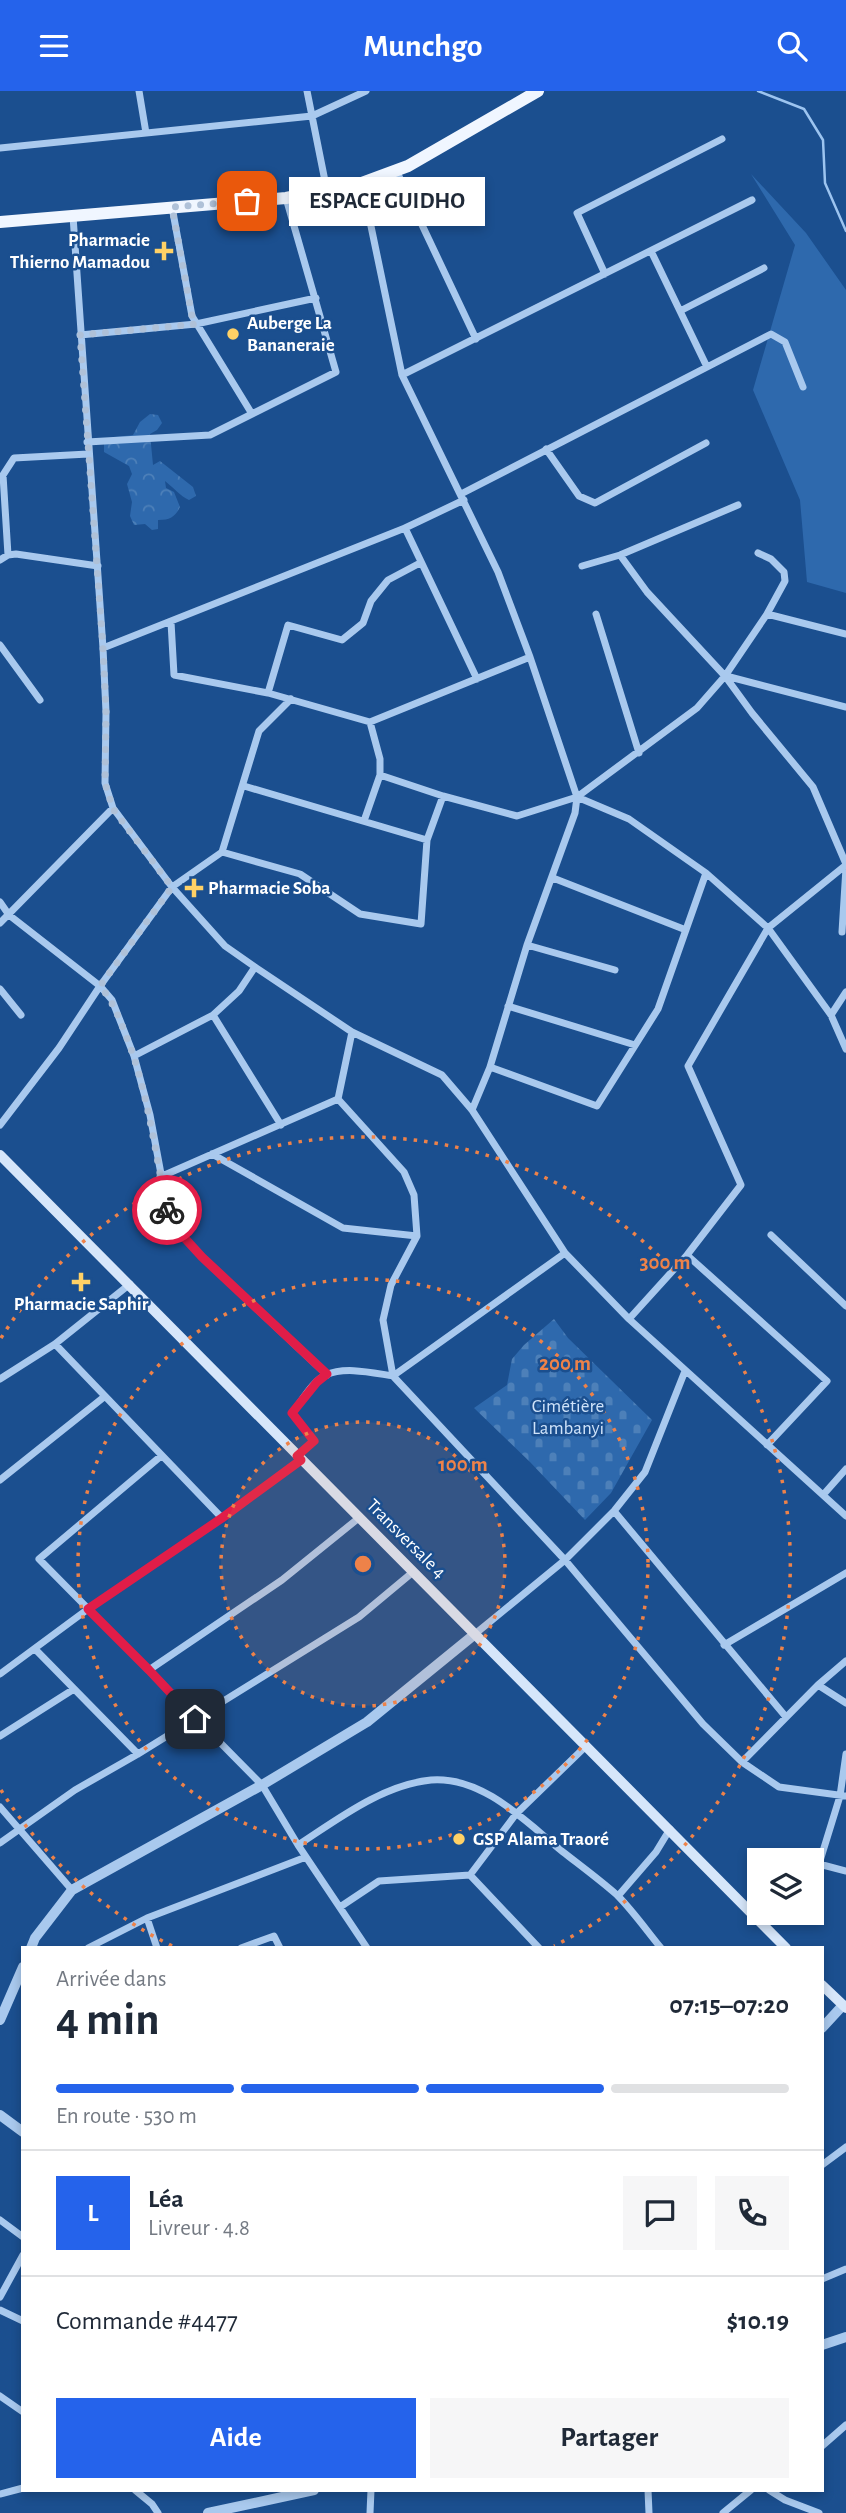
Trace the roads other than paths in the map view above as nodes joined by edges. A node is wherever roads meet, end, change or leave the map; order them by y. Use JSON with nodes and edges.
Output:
{"nodes":[{"id":1,"x":139,"y":91,"type":"edge"},
{"id":2,"x":307,"y":91,"type":"edge"},
{"id":3,"x":366,"y":91,"type":"edge"},
{"id":4,"x":538,"y":91,"type":"edge"},
{"id":5,"x":312,"y":116,"type":"junction"},
{"id":6,"x":146,"y":133,"type":"junction"},
{"id":7,"x":722,"y":139,"type":"dead end"},
{"id":8,"x":0,"y":148,"type":"edge"},
{"id":9,"x":396,"y":170,"type":"junction"},
{"id":10,"x":362,"y":183,"type":"junction"},
{"id":11,"x":327,"y":191,"type":"junction"},
{"id":12,"x":286,"y":198,"type":"junction"},
{"id":13,"x":752,"y":200,"type":"dead end"},
{"id":14,"x":172,"y":207,"type":"junction"},
{"id":15,"x":73,"y":216,"type":"junction"},
{"id":16,"x":0,"y":222,"type":"edge"},
{"id":17,"x":651,"y":251,"type":"junction"},
{"id":18,"x":764,"y":268,"type":"dead end"},
{"id":19,"x":605,"y":274,"type":"junction"},
{"id":20,"x":316,"y":297,"type":"junction"},
{"id":21,"x":680,"y":311,"type":"junction"},
{"id":22,"x":196,"y":324,"type":"junction"},
{"id":23,"x":80,"y":335,"type":"junction"},
{"id":24,"x":476,"y":339,"type":"junction"},
{"id":25,"x":706,"y":367,"type":"junction"},
{"id":26,"x":402,"y":375,"type":"junction"},
{"id":27,"x":803,"y":387,"type":"dead end"},
{"id":28,"x":252,"y":414,"type":"junction"},
{"id":29,"x":88,"y":442,"type":"junction"},
{"id":30,"x":706,"y":443,"type":"dead end"},
{"id":31,"x":546,"y":449,"type":"junction"},
{"id":32,"x":88,"y":454,"type":"junction"},
{"id":33,"x":463,"y":497,"type":"junction"},
{"id":34,"x":738,"y":505,"type":"dead end"},
{"id":35,"x":405,"y":528,"type":"junction"},
{"id":36,"x":758,"y":552,"type":"dead end"},
{"id":37,"x":8,"y":555,"type":"junction"},
{"id":38,"x":620,"y":555,"type":"junction"},
{"id":39,"x":0,"y":560,"type":"edge"},
{"id":40,"x":420,"y":563,"type":"junction"},
{"id":41,"x":98,"y":566,"type":"junction"},
{"id":42,"x":582,"y":566,"type":"dead end"},
{"id":43,"x":596,"y":614,"type":"dead end"},
{"id":44,"x":767,"y":614,"type":"junction"},
{"id":45,"x":171,"y":622,"type":"junction"},
{"id":46,"x":846,"y":634,"type":"edge"},
{"id":47,"x":0,"y":647,"type":"edge"},
{"id":48,"x":103,"y":648,"type":"junction"},
{"id":49,"x":530,"y":657,"type":"junction"},
{"id":50,"x":725,"y":676,"type":"junction"},
{"id":51,"x":477,"y":679,"type":"junction"},
{"id":52,"x":268,"y":693,"type":"junction"},
{"id":53,"x":291,"y":699,"type":"junction"},
{"id":54,"x":40,"y":700,"type":"dead end"},
{"id":55,"x":846,"y":706,"type":"edge"},
{"id":56,"x":370,"y":722,"type":"junction"},
{"id":57,"x":639,"y":753,"type":"junction"},
{"id":58,"x":380,"y":775,"type":"junction"},
{"id":59,"x":243,"y":786,"type":"junction"},
{"id":60,"x":443,"y":796,"type":"junction"},
{"id":61,"x":577,"y":797,"type":"junction"},
{"id":62,"x":113,"y":809,"type":"junction"},
{"id":63,"x":364,"y":821,"type":"junction"},
{"id":64,"x":427,"y":840,"type":"junction"},
{"id":65,"x":222,"y":852,"type":"junction"},
{"id":66,"x":846,"y":866,"type":"edge"},
{"id":67,"x":706,"y":873,"type":"junction"},
{"id":68,"x":553,"y":878,"type":"junction"},
{"id":69,"x":172,"y":887,"type":"junction"},
{"id":70,"x":0,"y":902,"type":"edge"},
{"id":71,"x":9,"y":915,"type":"junction"},
{"id":72,"x":0,"y":923,"type":"edge"},
{"id":73,"x":768,"y":928,"type":"junction"},
{"id":74,"x":686,"y":930,"type":"junction"},
{"id":75,"x":842,"y":932,"type":"dead end"},
{"id":76,"x":527,"y":945,"type":"junction"},
{"id":77,"x":255,"y":967,"type":"junction"},
{"id":78,"x":615,"y":970,"type":"dead end"},
{"id":79,"x":100,"y":986,"type":"junction"},
{"id":80,"x":0,"y":989,"type":"edge"},
{"id":81,"x":846,"y":992,"type":"edge"},
{"id":82,"x":508,"y":1006,"type":"junction"},
{"id":83,"x":20,"y":1015,"type":"dead end"},
{"id":84,"x":214,"y":1015,"type":"junction"},
{"id":85,"x":831,"y":1015,"type":"junction"},
{"id":86,"x":352,"y":1032,"type":"junction"},
{"id":87,"x":635,"y":1045,"type":"junction"},
{"id":88,"x":846,"y":1049,"type":"edge"},
{"id":89,"x":134,"y":1056,"type":"junction"},
{"id":90,"x":490,"y":1067,"type":"junction"},
{"id":91,"x":338,"y":1099,"type":"junction"},
{"id":92,"x":472,"y":1110,"type":"junction"},
{"id":93,"x":0,"y":1125,"type":"edge"},
{"id":94,"x":281,"y":1125,"type":"junction"},
{"id":95,"x":212,"y":1154,"type":"junction"},
{"id":96,"x":0,"y":1155,"type":"edge"},
{"id":97,"x":160,"y":1177,"type":"junction"},
{"id":98,"x":771,"y":1235,"type":"dead end"},
{"id":99,"x":417,"y":1236,"type":"junction"},
{"id":100,"x":565,"y":1253,"type":"junction"},
{"id":101,"x":687,"y":1255,"type":"junction"},
{"id":102,"x":130,"y":1284,"type":"junction"},
{"id":103,"x":846,"y":1306,"type":"edge"},
{"id":104,"x":629,"y":1319,"type":"junction"},
{"id":105,"x":55,"y":1344,"type":"junction"},
{"id":106,"x":685,"y":1371,"type":"junction"},
{"id":107,"x":327,"y":1374,"type":"junction"},
{"id":108,"x":393,"y":1376,"type":"junction"},
{"id":109,"x":0,"y":1379,"type":"edge"},
{"id":110,"x":104,"y":1397,"type":"junction"},
{"id":111,"x":767,"y":1445,"type":"junction"},
{"id":112,"x":161,"y":1456,"type":"junction"},
{"id":113,"x":299,"y":1458,"type":"junction"},
{"id":114,"x":846,"y":1469,"type":"edge"},
{"id":115,"x":0,"y":1480,"type":"edge"},
{"id":116,"x":823,"y":1495,"type":"junction"},
{"id":117,"x":614,"y":1511,"type":"junction"},
{"id":118,"x":846,"y":1516,"type":"edge"},
{"id":119,"x":360,"y":1517,"type":"junction"},
{"id":120,"x":222,"y":1518,"type":"junction"},
{"id":121,"x":565,"y":1560,"type":"junction"},
{"id":122,"x":414,"y":1572,"type":"junction"},
{"id":123,"x":846,"y":1573,"type":"edge"},
{"id":124,"x":88,"y":1609,"type":"junction"},
{"id":125,"x":475,"y":1634,"type":"junction"},
{"id":126,"x":724,"y":1645,"type":"junction"},
{"id":127,"x":35,"y":1649,"type":"junction"},
{"id":128,"x":846,"y":1661,"type":"edge"},
{"id":129,"x":842,"y":1667,"type":"edge"},
{"id":130,"x":149,"y":1670,"type":"junction"},
{"id":131,"x":0,"y":1674,"type":"edge"},
{"id":132,"x":818,"y":1685,"type":"junction"},
{"id":133,"x":74,"y":1689,"type":"junction"},
{"id":134,"x":846,"y":1703,"type":"edge"},
{"id":135,"x":786,"y":1717,"type":"junction"},
{"id":136,"x":195,"y":1719,"type":"junction"},
{"id":137,"x":0,"y":1737,"type":"edge"},
{"id":138,"x":586,"y":1747,"type":"junction"},
{"id":139,"x":138,"y":1754,"type":"junction"},
{"id":140,"x":846,"y":1754,"type":"edge"},
{"id":141,"x":742,"y":1762,"type":"junction"},
{"id":142,"x":262,"y":1785,"type":"junction"},
{"id":143,"x":843,"y":1796,"type":"edge"},
{"id":144,"x":0,"y":1807,"type":"edge"},
{"id":145,"x":516,"y":1814,"type":"junction"},
{"id":146,"x":20,"y":1827,"type":"junction"},
{"id":147,"x":670,"y":1829,"type":"junction"},
{"id":148,"x":0,"y":1843,"type":"edge"},
{"id":149,"x":298,"y":1845,"type":"junction"},
{"id":150,"x":824,"y":1852,"type":"edge"},
{"id":151,"x":306,"y":1857,"type":"junction"},
{"id":152,"x":824,"y":1865,"type":"edge"},
{"id":153,"x":846,"y":1871,"type":"edge"},
{"id":154,"x":470,"y":1875,"type":"junction"},
{"id":155,"x":72,"y":1890,"type":"junction"},
{"id":156,"x":618,"y":1896,"type":"junction"},
{"id":157,"x":747,"y":1903,"type":"edge"},
{"id":158,"x":340,"y":1907,"type":"junction"},
{"id":159,"x":147,"y":1919,"type":"junction"},
{"id":160,"x":767,"y":1925,"type":"edge"},
{"id":161,"x":32,"y":1946,"type":"edge"},
{"id":162,"x":92,"y":1946,"type":"edge"},
{"id":163,"x":156,"y":1946,"type":"edge"},
{"id":164,"x":246,"y":1946,"type":"edge"},
{"id":165,"x":279,"y":1946,"type":"edge"},
{"id":166,"x":366,"y":1946,"type":"edge"},
{"id":167,"x":537,"y":1946,"type":"edge"},
{"id":168,"x":660,"y":1946,"type":"edge"},
{"id":169,"x":784,"y":1946,"type":"edge"},
{"id":170,"x":21,"y":1972,"type":"edge"},
{"id":171,"x":824,"y":1987,"type":"edge"},
{"id":172,"x":845,"y":2005,"type":"edge"},
{"id":173,"x":0,"y":2020,"type":"edge"},
{"id":174,"x":824,"y":2026,"type":"edge"},
{"id":175,"x":0,"y":2115,"type":"edge"},
{"id":176,"x":21,"y":2131,"type":"edge"},
{"id":177,"x":846,"y":2147,"type":"edge"},
{"id":178,"x":824,"y":2164,"type":"edge"},
{"id":179,"x":0,"y":2220,"type":"edge"},
{"id":180,"x":21,"y":2236,"type":"edge"},
{"id":181,"x":21,"y":2259,"type":"edge"},
{"id":182,"x":846,"y":2269,"type":"edge"},
{"id":183,"x":824,"y":2278,"type":"edge"},
{"id":184,"x":0,"y":2297,"type":"edge"},
{"id":185,"x":0,"y":2310,"type":"edge"},
{"id":186,"x":21,"y":2321,"type":"edge"},
{"id":187,"x":846,"y":2337,"type":"edge"},
{"id":188,"x":824,"y":2344,"type":"edge"},
{"id":189,"x":0,"y":2396,"type":"edge"},
{"id":190,"x":21,"y":2411,"type":"edge"},
{"id":191,"x":846,"y":2425,"type":"edge"},
{"id":192,"x":824,"y":2444,"type":"edge"},
{"id":193,"x":21,"y":2489,"type":"edge"},
{"id":194,"x":137,"y":2492,"type":"edge"},
{"id":195,"x":372,"y":2492,"type":"edge"},
{"id":196,"x":648,"y":2492,"type":"edge"},
{"id":197,"x":749,"y":2492,"type":"edge"},
{"id":198,"x":772,"y":2492,"type":"edge"},
{"id":199,"x":287,"y":2493,"type":"edge"},
{"id":200,"x":0,"y":2494,"type":"edge"},
{"id":201,"x":158,"y":2513,"type":"edge"},
{"id":202,"x":208,"y":2513,"type":"edge"},
{"id":203,"x":370,"y":2513,"type":"edge"},
{"id":204,"x":649,"y":2513,"type":"edge"},
{"id":205,"x":723,"y":2513,"type":"edge"},
{"id":206,"x":819,"y":2513,"type":"edge"}],
"edges":[{"from":1,"to":6,"type":"street"},
{"from":2,"to":5,"type":"street"},
{"from":3,"to":5,"type":"street"},
{"from":4,"to":9,"type":"main road"},
{"from":5,"to":6,"type":"street"},
{"from":5,"to":11,"type":"street"},
{"from":6,"to":8,"type":"street"},
{"from":7,"to":19,"type":"street"},
{"from":9,"to":10,"type":"main road"},
{"from":9,"to":24,"type":"street"},
{"from":10,"to":11,"type":"main road"},
{"from":10,"to":26,"type":"street"},
{"from":11,"to":12,"type":"main road"},
{"from":12,"to":14,"type":"main road"},
{"from":12,"to":20,"type":"street"},
{"from":13,"to":17,"type":"street"},
{"from":14,"to":15,"type":"main road"},
{"from":14,"to":22,"type":"street"},
{"from":15,"to":16,"type":"main road"},
{"from":15,"to":23,"type":"street"},
{"from":17,"to":19,"type":"street"},
{"from":17,"to":21,"type":"street"},
{"from":18,"to":21,"type":"street"},
{"from":19,"to":24,"type":"street"},
{"from":20,"to":22,"type":"street"},
{"from":20,"to":28,"type":"street"},
{"from":21,"to":25,"type":"street"},
{"from":22,"to":23,"type":"street"},
{"from":22,"to":28,"type":"street"},
{"from":23,"to":29,"type":"street"},
{"from":24,"to":26,"type":"street"},
{"from":25,"to":27,"type":"street"},
{"from":25,"to":31,"type":"street"},
{"from":26,"to":33,"type":"street"},
{"from":28,"to":29,"type":"street"},
{"from":29,"to":32,"type":"street"},
{"from":30,"to":31,"type":"street"},
{"from":31,"to":33,"type":"street"},
{"from":32,"to":37,"type":"street"},
{"from":32,"to":41,"type":"street"},
{"from":33,"to":35,"type":"street"},
{"from":33,"to":49,"type":"street"},
{"from":34,"to":38,"type":"street"},
{"from":35,"to":40,"type":"street"},
{"from":35,"to":45,"type":"street"},
{"from":36,"to":44,"type":"street"},
{"from":37,"to":39,"type":"street"},
{"from":37,"to":41,"type":"street"},
{"from":38,"to":42,"type":"street"},
{"from":38,"to":50,"type":"street"},
{"from":40,"to":51,"type":"street"},
{"from":40,"to":52,"type":"street"},
{"from":41,"to":48,"type":"street"},
{"from":43,"to":57,"type":"street"},
{"from":44,"to":46,"type":"street"},
{"from":44,"to":50,"type":"street"},
{"from":45,"to":48,"type":"street"},
{"from":45,"to":52,"type":"street"},
{"from":47,"to":54,"type":"street"},
{"from":48,"to":62,"type":"street"},
{"from":49,"to":51,"type":"street"},
{"from":49,"to":61,"type":"street"},
{"from":50,"to":55,"type":"street"},
{"from":50,"to":57,"type":"street"},
{"from":50,"to":66,"type":"street"},
{"from":51,"to":56,"type":"street"},
{"from":52,"to":53,"type":"street"},
{"from":53,"to":56,"type":"street"},
{"from":53,"to":59,"type":"street"},
{"from":56,"to":58,"type":"street"},
{"from":57,"to":61,"type":"street"},
{"from":58,"to":60,"type":"street"},
{"from":58,"to":63,"type":"street"},
{"from":59,"to":63,"type":"street"},
{"from":59,"to":65,"type":"street"},
{"from":60,"to":61,"type":"street"},
{"from":60,"to":64,"type":"street"},
{"from":61,"to":67,"type":"street"},
{"from":61,"to":68,"type":"street"},
{"from":62,"to":69,"type":"street"},
{"from":62,"to":71,"type":"street"},
{"from":63,"to":64,"type":"street"},
{"from":64,"to":65,"type":"street"},
{"from":65,"to":69,"type":"street"},
{"from":66,"to":73,"type":"street"},
{"from":66,"to":75,"type":"street"},
{"from":67,"to":73,"type":"street"},
{"from":67,"to":74,"type":"street"},
{"from":68,"to":74,"type":"street"},
{"from":68,"to":76,"type":"street"},
{"from":69,"to":77,"type":"street"},
{"from":69,"to":79,"type":"street"},
{"from":70,"to":71,"type":"street"},
{"from":71,"to":72,"type":"street"},
{"from":71,"to":79,"type":"street"},
{"from":73,"to":85,"type":"street"},
{"from":73,"to":101,"type":"street"},
{"from":74,"to":87,"type":"street"},
{"from":76,"to":78,"type":"street"},
{"from":76,"to":82,"type":"street"},
{"from":77,"to":84,"type":"street"},
{"from":77,"to":86,"type":"street"},
{"from":79,"to":89,"type":"street"},
{"from":79,"to":93,"type":"street"},
{"from":80,"to":83,"type":"street"},
{"from":81,"to":85,"type":"street"},
{"from":82,"to":87,"type":"street"},
{"from":82,"to":90,"type":"street"},
{"from":84,"to":89,"type":"street"},
{"from":84,"to":94,"type":"street"},
{"from":85,"to":88,"type":"street"},
{"from":86,"to":91,"type":"street"},
{"from":86,"to":92,"type":"street"},
{"from":87,"to":90,"type":"street"},
{"from":89,"to":97,"type":"street"},
{"from":90,"to":92,"type":"street"},
{"from":91,"to":94,"type":"street"},
{"from":91,"to":99,"type":"street"},
{"from":92,"to":100,"type":"street"},
{"from":94,"to":95,"type":"street"},
{"from":95,"to":97,"type":"street"},
{"from":95,"to":99,"type":"street"},
{"from":96,"to":102,"type":"main road","name":"Transversale 4"},
{"from":97,"to":107,"type":"street"},
{"from":98,"to":103,"type":"street"},
{"from":99,"to":108,"type":"street"},
{"from":100,"to":104,"type":"street"},
{"from":100,"to":108,"type":"street"},
{"from":101,"to":104,"type":"street"},
{"from":101,"to":111,"type":"street"},
{"from":102,"to":105,"type":"street"},
{"from":102,"to":113,"type":"main road","name":"Transversale 4"},
{"from":104,"to":106,"type":"street"},
{"from":105,"to":109,"type":"street"},
{"from":105,"to":110,"type":"street"},
{"from":106,"to":111,"type":"street"},
{"from":106,"to":117,"type":"street"},
{"from":107,"to":108,"type":"street"},
{"from":107,"to":113,"type":"street"},
{"from":108,"to":121,"type":"street"},
{"from":110,"to":112,"type":"street"},
{"from":110,"to":115,"type":"street"},
{"from":111,"to":116,"type":"street"},
{"from":112,"to":120,"type":"street"},
{"from":112,"to":124,"type":"street"},
{"from":113,"to":119,"type":"main road","name":"Transversale 4"},
{"from":113,"to":120,"type":"street"},
{"from":114,"to":116,"type":"street"},
{"from":116,"to":118,"type":"street"},
{"from":117,"to":121,"type":"street"},
{"from":117,"to":126,"type":"street"},
{"from":119,"to":122,"type":"main road","name":"Transversale 4"},
{"from":119,"to":130,"type":"street"},
{"from":120,"to":124,"type":"street"},
{"from":121,"to":125,"type":"street"},
{"from":121,"to":141,"type":"street"},
{"from":122,"to":125,"type":"main road","name":"Transversale 4"},
{"from":122,"to":136,"type":"street"},
{"from":123,"to":126,"type":"street"},
{"from":124,"to":127,"type":"street"},
{"from":124,"to":130,"type":"street"},
{"from":125,"to":138,"type":"main road","name":"Transversale 4"},
{"from":125,"to":142,"type":"street"},
{"from":126,"to":135,"type":"street"},
{"from":127,"to":131,"type":"street"},
{"from":127,"to":133,"type":"street"},
{"from":128,"to":129,"type":"street"},
{"from":129,"to":132,"type":"street"},
{"from":130,"to":136,"type":"street"},
{"from":132,"to":134,"type":"street"},
{"from":132,"to":135,"type":"street"},
{"from":133,"to":137,"type":"street"},
{"from":133,"to":139,"type":"street"},
{"from":135,"to":141,"type":"street"},
{"from":136,"to":139,"type":"street"},
{"from":136,"to":142,"type":"street"},
{"from":138,"to":145,"type":"street"},
{"from":138,"to":147,"type":"main road","name":"Transversale 4"},
{"from":139,"to":146,"type":"street"},
{"from":140,"to":143,"type":"street"},
{"from":141,"to":143,"type":"street"},
{"from":142,"to":149,"type":"street"},
{"from":142,"to":155,"type":"street"},
{"from":143,"to":150,"type":"street"},
{"from":144,"to":146,"type":"street"},
{"from":145,"to":149,"type":"street"},
{"from":145,"to":154,"type":"street"},
{"from":145,"to":156,"type":"street"},
{"from":146,"to":148,"type":"street"},
{"from":146,"to":155,"type":"street"},
{"from":147,"to":156,"type":"street"},
{"from":147,"to":157,"type":"main road","name":"Transversale 4"},
{"from":149,"to":151,"type":"street"},
{"from":151,"to":158,"type":"street"},
{"from":151,"to":159,"type":"street"},
{"from":152,"to":153,"type":"street"},
{"from":154,"to":158,"type":"street"},
{"from":154,"to":167,"type":"street"},
{"from":155,"to":161,"type":"street"},
{"from":156,"to":168,"type":"street"},
{"from":158,"to":166,"type":"street"},
{"from":159,"to":162,"type":"street"},
{"from":159,"to":163,"type":"street"},
{"from":160,"to":169,"type":"main road","name":"Transversale 4"},
{"from":164,"to":165,"type":"street"},
{"from":170,"to":173,"type":"street"},
{"from":171,"to":172,"type":"main road"},
{"from":172,"to":174,"type":"street"},
{"from":175,"to":176,"type":"street"},
{"from":177,"to":178,"type":"street"},
{"from":179,"to":180,"type":"street"},
{"from":181,"to":184,"type":"street"},
{"from":182,"to":183,"type":"street"},
{"from":185,"to":186,"type":"street"},
{"from":187,"to":188,"type":"street"},
{"from":189,"to":190,"type":"street"},
{"from":191,"to":192,"type":"street"},
{"from":193,"to":200,"type":"street"},
{"from":194,"to":201,"type":"street"},
{"from":195,"to":203,"type":"street"},
{"from":196,"to":204,"type":"street"},
{"from":197,"to":205,"type":"street"},
{"from":198,"to":206,"type":"street"},
{"from":199,"to":202,"type":"street"}]}
